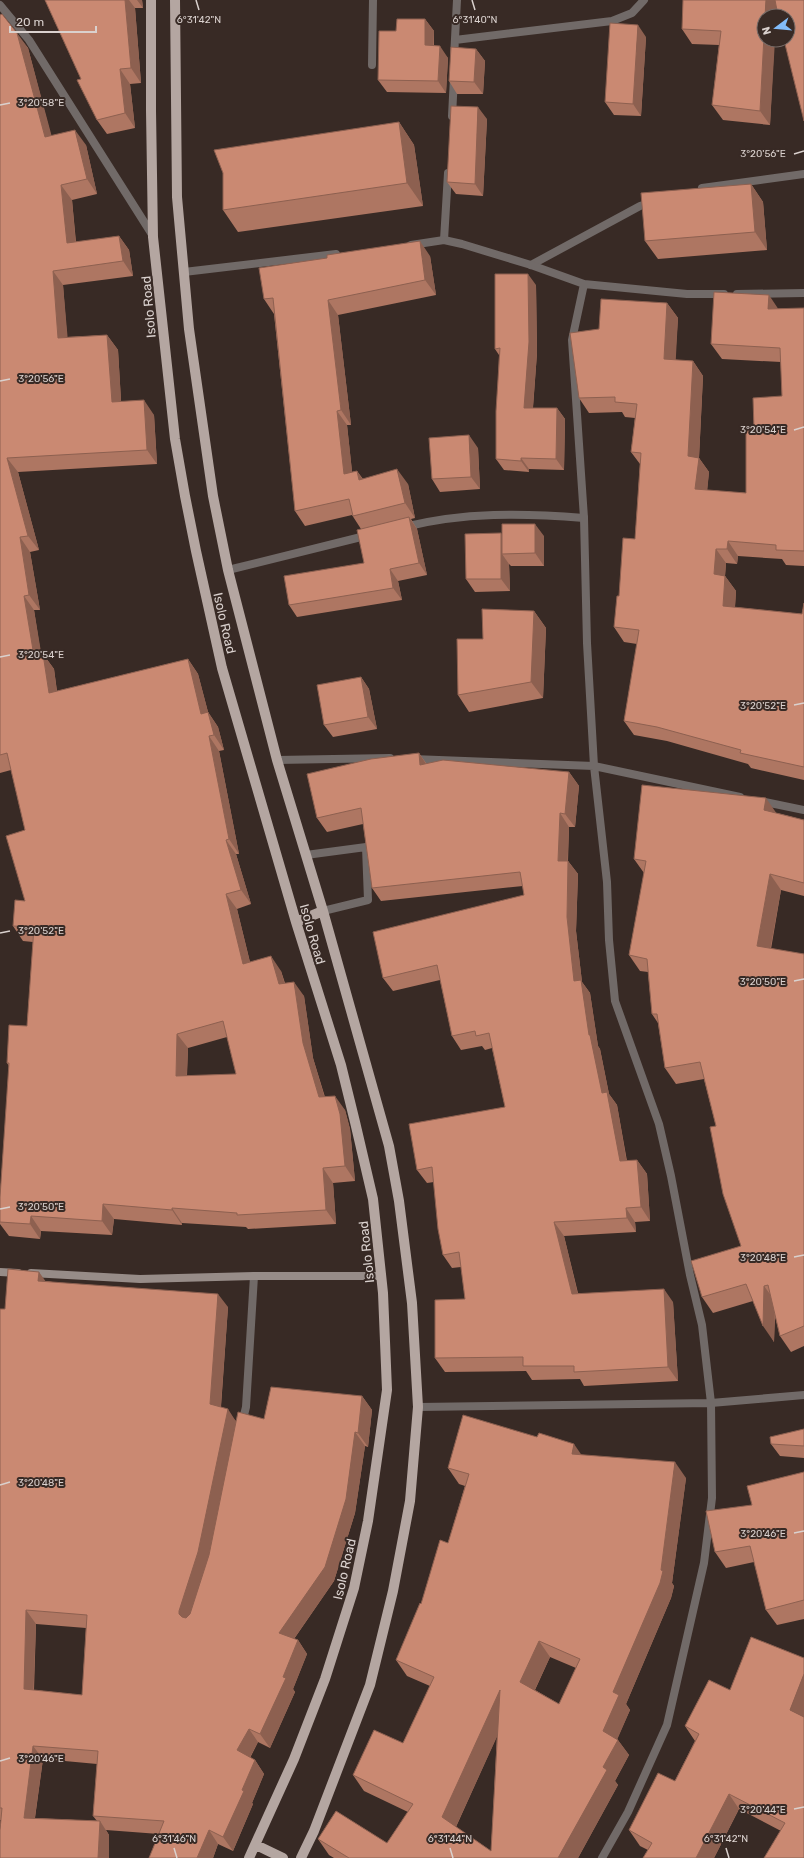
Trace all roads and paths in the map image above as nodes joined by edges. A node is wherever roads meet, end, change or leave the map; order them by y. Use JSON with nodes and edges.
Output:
{"nodes":[{"id":1,"x":151,"y":0,"type":"edge"},
{"id":2,"x":175,"y":0,"type":"edge"},
{"id":3,"x":372,"y":0,"type":"edge"},
{"id":4,"x":457,"y":0,"type":"edge"},
{"id":5,"x":644,"y":0,"type":"edge"},
{"id":6,"x":0,"y":6,"type":"edge"},
{"id":7,"x":455,"y":40,"type":"junction"},
{"id":8,"x":372,"y":65,"type":"dead end"},
{"id":9,"x":451,"y":128,"type":"edge"},
{"id":10,"x":449,"y":166,"type":"edge"},
{"id":11,"x":804,"y":174,"type":"edge"},
{"id":12,"x":694,"y":189,"type":"edge"},
{"id":13,"x":659,"y":199,"type":"edge"},
{"id":14,"x":154,"y":237,"type":"junction"},
{"id":15,"x":444,"y":240,"type":"junction"},
{"id":16,"x":406,"y":245,"type":"edge"},
{"id":17,"x":343,"y":253,"type":"edge"},
{"id":18,"x":531,"y":265,"type":"junction"},
{"id":19,"x":184,"y":272,"type":"junction"},
{"id":20,"x":584,"y":284,"type":"junction"},
{"id":21,"x":804,"y":293,"type":"edge"},
{"id":22,"x":584,"y":518,"type":"junction"},
{"id":23,"x":395,"y":529,"type":"edge"},
{"id":24,"x":380,"y":533,"type":"edge"},
{"id":25,"x":228,"y":570,"type":"junction"},
{"id":26,"x":276,"y":760,"type":"junction"},
{"id":27,"x":594,"y":766,"type":"junction"},
{"id":28,"x":804,"y":810,"type":"edge"},
{"id":29,"x":306,"y":855,"type":"junction"},
{"id":30,"x":323,"y":911,"type":"junction"},
{"id":31,"x":296,"y":922,"type":"junction"},
{"id":32,"x":0,"y":1272,"type":"edge"},
{"id":33,"x":254,"y":1276,"type":"junction"},
{"id":34,"x":382,"y":1276,"type":"junction"},
{"id":35,"x":804,"y":1395,"type":"edge"},
{"id":36,"x":711,"y":1403,"type":"junction"},
{"id":37,"x":418,"y":1407,"type":"junction"},
{"id":38,"x":241,"y":1429,"type":"edge"},
{"id":39,"x":256,"y":1845,"type":"junction"},
{"id":40,"x":249,"y":1858,"type":"edge"},
{"id":41,"x":283,"y":1858,"type":"edge"},
{"id":42,"x":301,"y":1858,"type":"edge"},
{"id":43,"x":602,"y":1858,"type":"edge"}],
"edges":[{"from":1,"to":14,"type":"main road","name":"Isolo Road"},
{"from":2,"to":19,"type":"main road","name":"Isolo Road"},
{"from":3,"to":8,"type":"street"},
{"from":4,"to":7,"type":"street"},
{"from":5,"to":7,"type":"street"},
{"from":6,"to":14,"type":"street"},
{"from":7,"to":9,"type":"street"},
{"from":10,"to":15,"type":"street"},
{"from":11,"to":12,"type":"street"},
{"from":13,"to":18,"type":"street"},
{"from":14,"to":31,"type":"main road","name":"Isolo Road"},
{"from":15,"to":16,"type":"street"},
{"from":15,"to":18,"type":"street"},
{"from":17,"to":19,"type":"street"},
{"from":18,"to":20,"type":"street"},
{"from":19,"to":25,"type":"main road","name":"Isolo Road"},
{"from":20,"to":21,"type":"street"},
{"from":20,"to":22,"type":"street"},
{"from":22,"to":23,"type":"street"},
{"from":22,"to":27,"type":"street"},
{"from":24,"to":25,"type":"street"},
{"from":25,"to":26,"type":"main road","name":"Isolo Road"},
{"from":26,"to":27,"type":"street"},
{"from":26,"to":29,"type":"main road","name":"Isolo Road"},
{"from":27,"to":28,"type":"street"},
{"from":27,"to":36,"type":"street"},
{"from":29,"to":30,"type":"main road","name":"Isolo Road"},
{"from":29,"to":30,"type":"street"},
{"from":30,"to":31,"type":"main road"},
{"from":30,"to":37,"type":"main road","name":"Isolo Road"},
{"from":31,"to":34,"type":"main road","name":"Isolo Road"},
{"from":32,"to":33,"type":"street"},
{"from":33,"to":34,"type":"street"},
{"from":33,"to":38,"type":"street"},
{"from":34,"to":39,"type":"main road","name":"Isolo Road"},
{"from":35,"to":36,"type":"street"},
{"from":36,"to":37,"type":"street"},
{"from":36,"to":43,"type":"street"},
{"from":37,"to":42,"type":"main road","name":"Isolo Road"},
{"from":39,"to":40,"type":"main road","name":"Isolo Road"},
{"from":39,"to":41,"type":"main road"}]}
